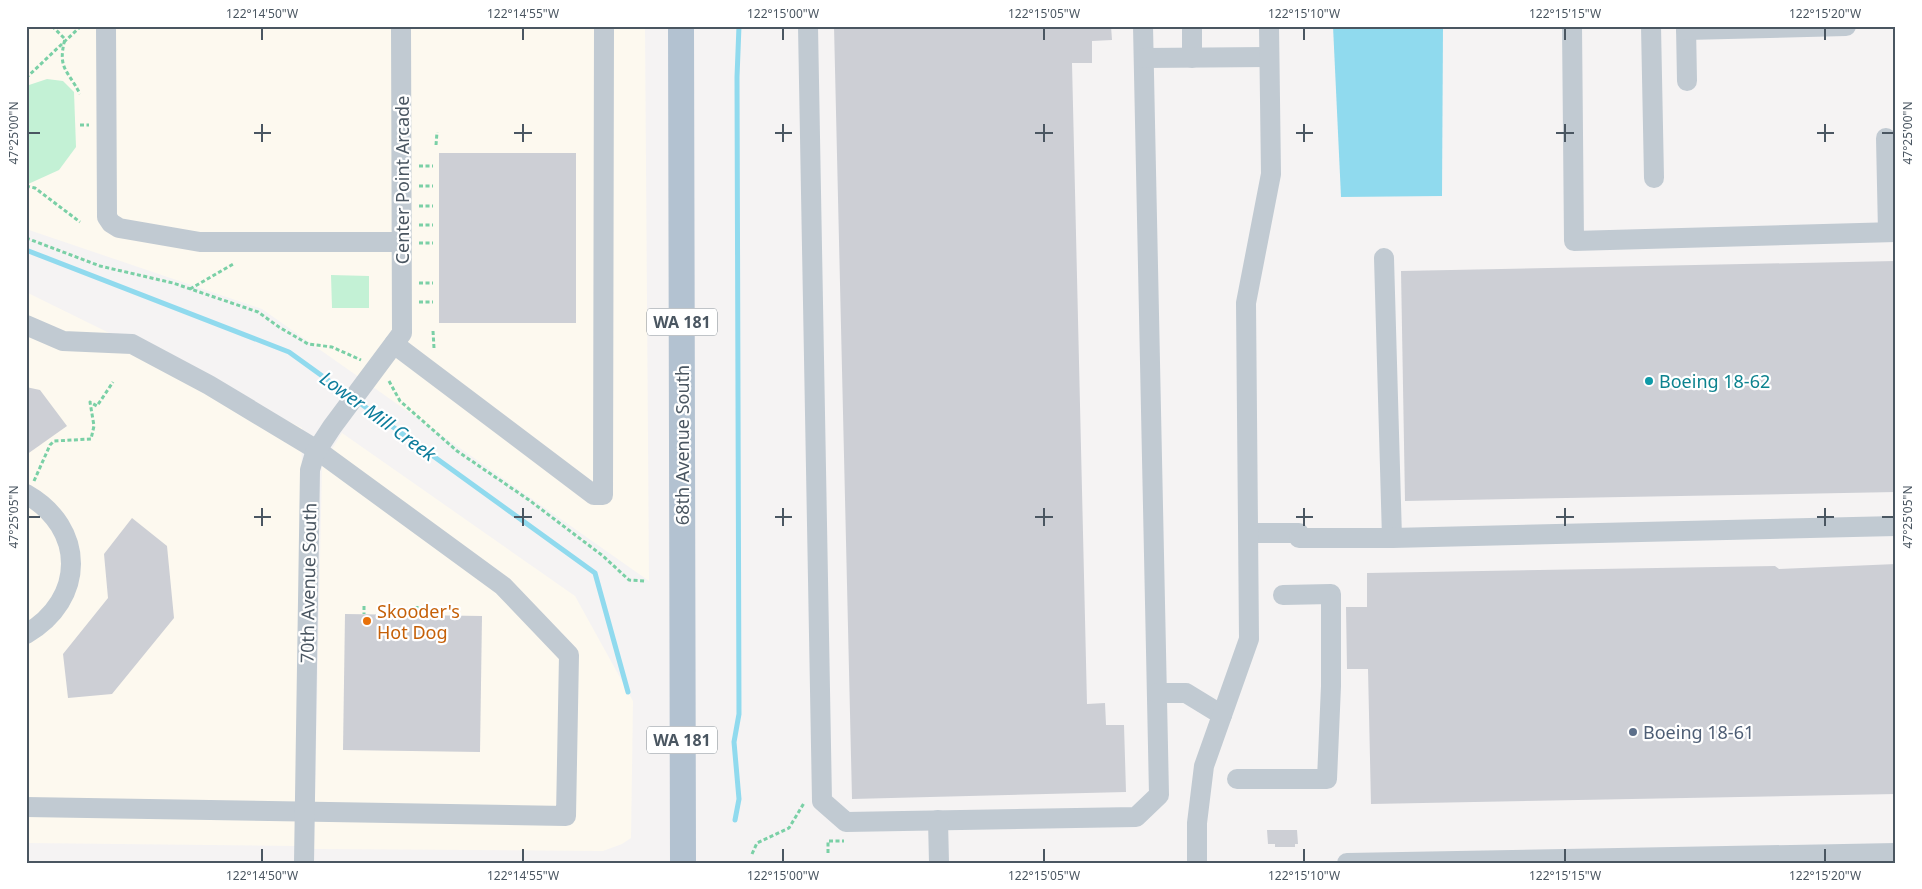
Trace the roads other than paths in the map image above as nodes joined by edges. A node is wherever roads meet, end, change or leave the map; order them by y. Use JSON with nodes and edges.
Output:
{"nodes":[{"id":1,"x":106,"y":26,"type":"edge"},
{"id":2,"x":401,"y":26,"type":"edge"},
{"id":3,"x":604,"y":26,"type":"edge"},
{"id":4,"x":681,"y":26,"type":"edge"},
{"id":5,"x":808,"y":26,"type":"edge"},
{"id":6,"x":1143,"y":26,"type":"edge"},
{"id":7,"x":1192,"y":26,"type":"edge"},
{"id":8,"x":1269,"y":26,"type":"edge"},
{"id":9,"x":1572,"y":26,"type":"edge"},
{"id":10,"x":1650,"y":26,"type":"edge"},
{"id":11,"x":1846,"y":26,"type":"edge"},
{"id":12,"x":1686,"y":28,"type":"edge"},
{"id":13,"x":1269,"y":57,"type":"junction"},
{"id":14,"x":1144,"y":58,"type":"junction"},
{"id":15,"x":1192,"y":58,"type":"junction"},
{"id":16,"x":1687,"y":81,"type":"dead end"},
{"id":17,"x":1886,"y":138,"type":"dead end"},
{"id":18,"x":1654,"y":178,"type":"dead end"},
{"id":19,"x":1892,"y":232,"type":"edge"},
{"id":20,"x":409,"y":242,"type":"junction"},
{"id":21,"x":1384,"y":258,"type":"dead end"},
{"id":22,"x":26,"y":325,"type":"edge"},
{"id":23,"x":398,"y":339,"type":"junction"},
{"id":24,"x":317,"y":450,"type":"junction"},
{"id":25,"x":27,"y":495,"type":"edge"},
{"id":26,"x":1896,"y":526,"type":"edge"},
{"id":27,"x":1249,"y":533,"type":"junction"},
{"id":28,"x":1392,"y":538,"type":"junction"},
{"id":29,"x":1284,"y":595,"type":"dead end"},
{"id":30,"x":26,"y":634,"type":"edge"},
{"id":31,"x":1157,"y":693,"type":"junction"},
{"id":32,"x":1222,"y":714,"type":"junction"},
{"id":33,"x":1238,"y":779,"type":"dead end"},
{"id":34,"x":26,"y":807,"type":"edge"},
{"id":35,"x":305,"y":811,"type":"junction"},
{"id":36,"x":938,"y":820,"type":"junction"},
{"id":37,"x":1896,"y":853,"type":"edge"},
{"id":38,"x":304,"y":863,"type":"edge"},
{"id":39,"x":683,"y":863,"type":"edge"},
{"id":40,"x":938,"y":863,"type":"edge"},
{"id":41,"x":1197,"y":863,"type":"edge"},
{"id":42,"x":1347,"y":863,"type":"edge"}],
"edges":[{"from":1,"to":20,"type":"street"},
{"from":2,"to":20,"type":"street","name":"Center Point Arcade"},
{"from":3,"to":23,"type":"street"},
{"from":4,"to":39,"type":"main road","name":"68th Avenue South","number":"WA 181"},
{"from":5,"to":36,"type":"street"},
{"from":6,"to":14,"type":"street"},
{"from":7,"to":15,"type":"street"},
{"from":8,"to":13,"type":"street"},
{"from":9,"to":19,"type":"street"},
{"from":10,"to":18,"type":"street"},
{"from":11,"to":12,"type":"street"},
{"from":12,"to":16,"type":"street"},
{"from":13,"to":15,"type":"street"},
{"from":13,"to":27,"type":"street"},
{"from":14,"to":15,"type":"street"},
{"from":14,"to":31,"type":"street"},
{"from":17,"to":19,"type":"street"},
{"from":20,"to":23,"type":"street","name":"Center Point Arcade"},
{"from":21,"to":28,"type":"street"},
{"from":22,"to":24,"type":"street"},
{"from":23,"to":24,"type":"street","name":"70th Avenue South"},
{"from":24,"to":35,"type":"street","name":"70th Avenue South"},
{"from":24,"to":35,"type":"street"},
{"from":25,"to":30,"type":"street"},
{"from":26,"to":28,"type":"street"},
{"from":27,"to":28,"type":"street"},
{"from":27,"to":32,"type":"street"},
{"from":29,"to":33,"type":"street"},
{"from":31,"to":32,"type":"street"},
{"from":31,"to":36,"type":"street"},
{"from":32,"to":41,"type":"street"},
{"from":34,"to":35,"type":"street"},
{"from":35,"to":38,"type":"street","name":"70th Avenue South"},
{"from":36,"to":40,"type":"street"},
{"from":37,"to":42,"type":"street"}]}
